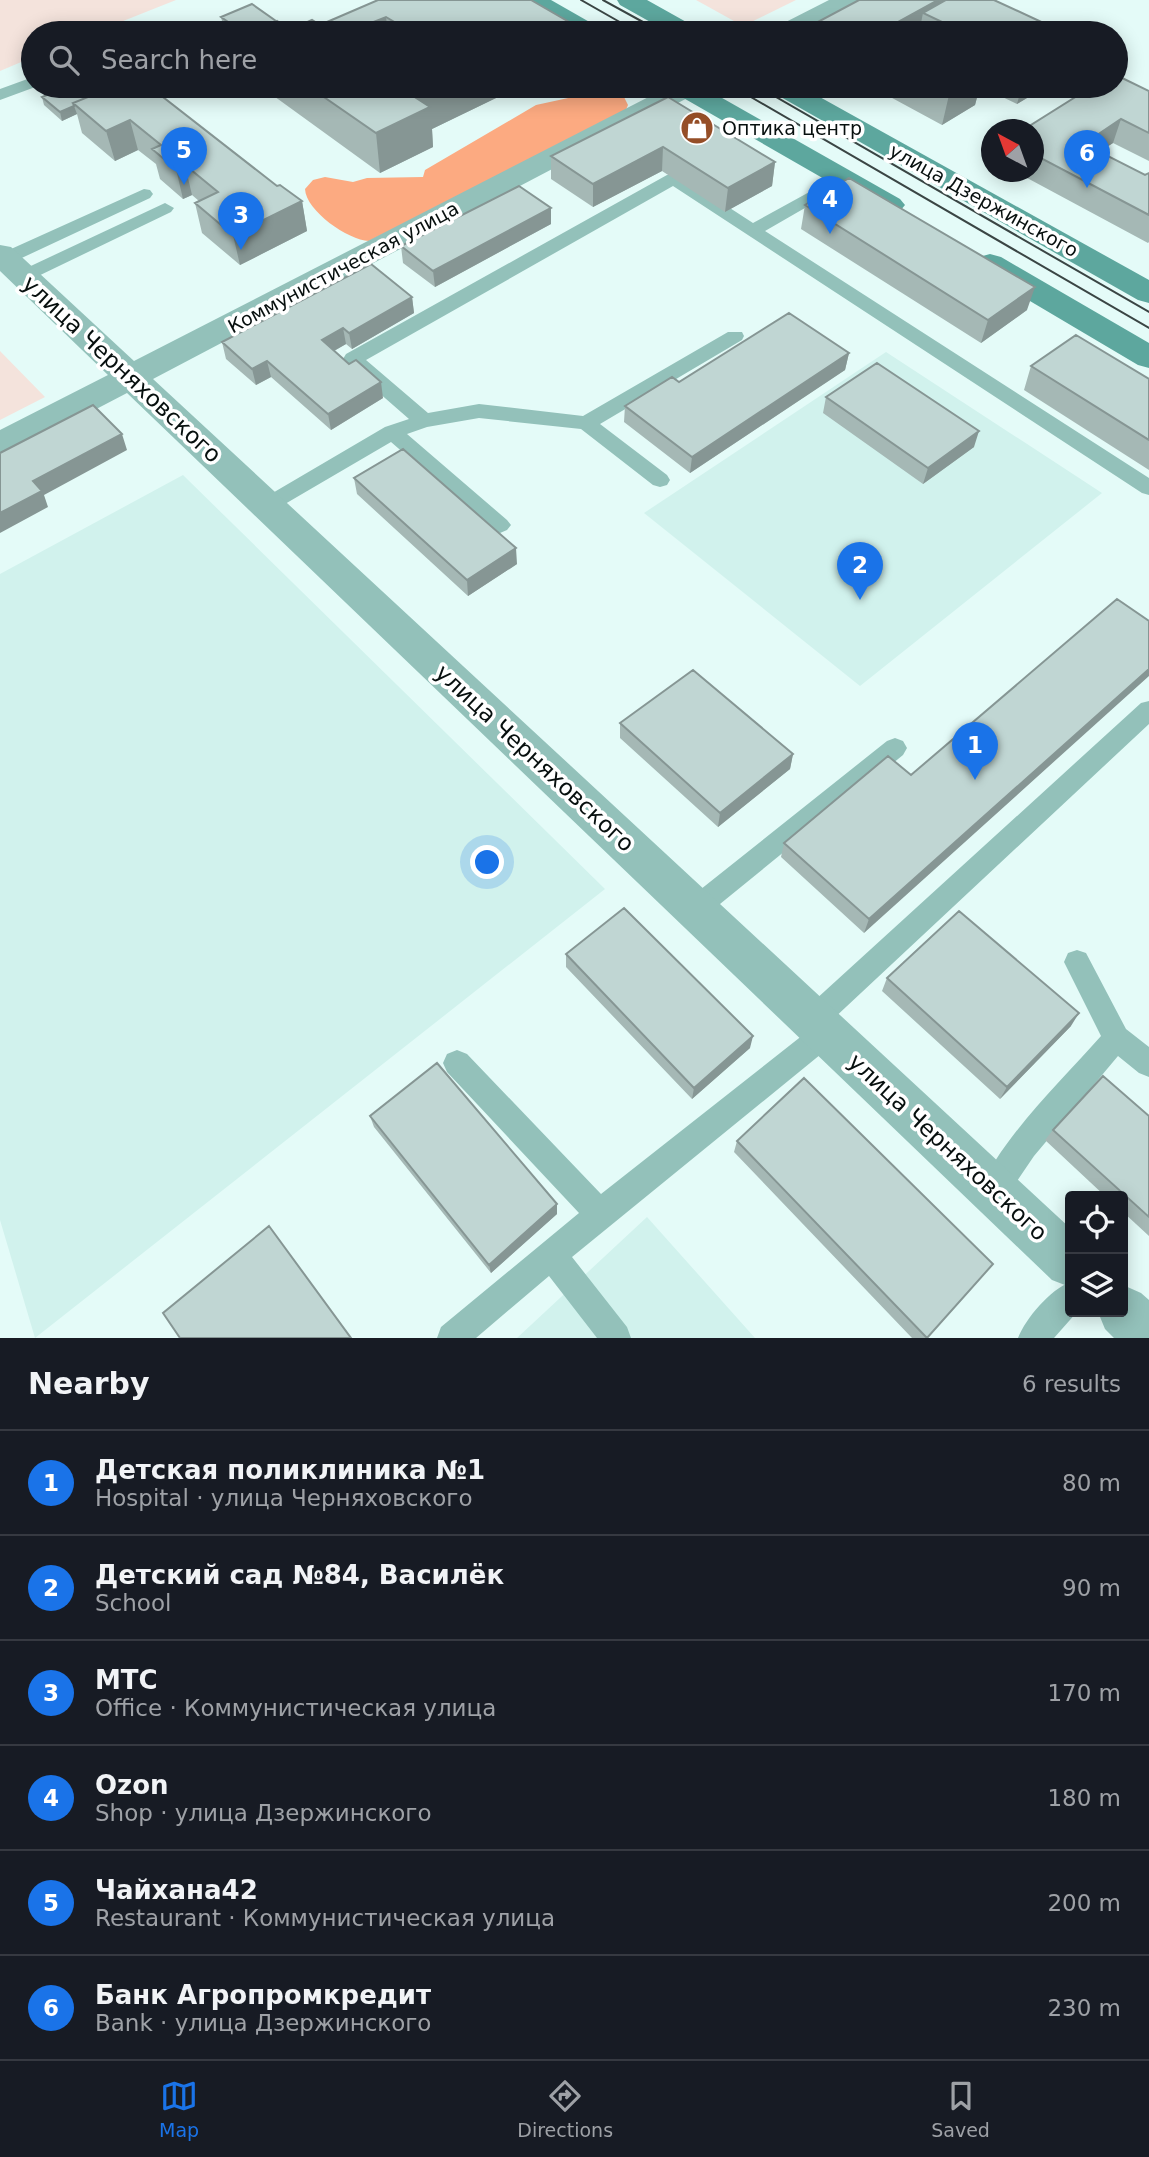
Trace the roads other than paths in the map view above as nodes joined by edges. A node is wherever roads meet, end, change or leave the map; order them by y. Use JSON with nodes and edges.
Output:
{"nodes":[{"id":1,"x":533,"y":0,"type":"edge"},
{"id":2,"x":629,"y":0,"type":"edge"},
{"id":3,"x":848,"y":0,"type":"edge"},
{"id":4,"x":570,"y":21,"type":"edge"},
{"id":5,"x":667,"y":21,"type":"edge"},
{"id":6,"x":807,"y":21,"type":"edge"},
{"id":7,"x":21,"y":87,"type":"edge"},
{"id":8,"x":0,"y":95,"type":"edge"},
{"id":9,"x":663,"y":98,"type":"edge"},
{"id":10,"x":703,"y":98,"type":"edge"},
{"id":11,"x":802,"y":98,"type":"edge"},
{"id":12,"x":844,"y":178,"type":"junction"},
{"id":13,"x":144,"y":194,"type":"dead end"},
{"id":14,"x":165,"y":208,"type":"dead end"},
{"id":15,"x":914,"y":219,"type":"edge"},
{"id":16,"x":752,"y":231,"type":"junction"},
{"id":17,"x":961,"y":247,"type":"edge"},
{"id":18,"x":10,"y":263,"type":"edge"},
{"id":19,"x":1149,"y":293,"type":"edge"},
{"id":20,"x":735,"y":336,"type":"dead end"},
{"id":21,"x":1149,"y":357,"type":"edge"},
{"id":22,"x":131,"y":378,"type":"junction"},
{"id":23,"x":424,"y":421,"type":"junction"},
{"id":24,"x":586,"y":423,"type":"junction"},
{"id":25,"x":392,"y":432,"type":"junction"},
{"id":26,"x":0,"y":445,"type":"edge"},
{"id":27,"x":660,"y":480,"type":"dead end"},
{"id":28,"x":1149,"y":488,"type":"edge"},
{"id":29,"x":267,"y":506,"type":"junction"},
{"id":30,"x":500,"y":525,"type":"dead end"},
{"id":31,"x":1149,"y":710,"type":"edge"},
{"id":32,"x":895,"y":748,"type":"dead end"},
{"id":33,"x":695,"y":909,"type":"junction"},
{"id":34,"x":1077,"y":962,"type":"dead end"},
{"id":35,"x":820,"y":1026,"type":"junction"},
{"id":36,"x":1116,"y":1038,"type":"junction"},
{"id":37,"x":457,"y":1063,"type":"dead end"},
{"id":38,"x":1149,"y":1064,"type":"edge"},
{"id":39,"x":994,"y":1190,"type":"junction"},
{"id":40,"x":600,"y":1214,"type":"junction"},
{"id":41,"x":551,"y":1255,"type":"junction"},
{"id":42,"x":1065,"y":1257,"type":"edge"},
{"id":43,"x":1065,"y":1303,"type":"edge"},
{"id":44,"x":1128,"y":1316,"type":"edge"},
{"id":45,"x":1149,"y":1336,"type":"edge"},
{"id":46,"x":453,"y":1338,"type":"edge"},
{"id":47,"x":616,"y":1338,"type":"edge"},
{"id":48,"x":1033,"y":1338,"type":"edge"}],
"edges":[{"from":1,"to":4,"type":"street"},
{"from":2,"to":5,"type":"street"},
{"from":3,"to":6,"type":"street"},
{"from":7,"to":8,"type":"lane"},
{"from":9,"to":22,"type":"street","name":"Коммунистическая улица"},
{"from":10,"to":12,"type":"street"},
{"from":11,"to":19,"type":"street","name":"улица Дзержинского"},
{"from":12,"to":15,"type":"street"},
{"from":12,"to":16,"type":"lane"},
{"from":13,"to":18,"type":"lane"},
{"from":14,"to":18,"type":"lane"},
{"from":16,"to":23,"type":"lane"},
{"from":16,"to":28,"type":"lane"},
{"from":17,"to":21,"type":"street"},
{"from":18,"to":22,"type":"street","name":"улица Черняховского"},
{"from":20,"to":24,"type":"lane"},
{"from":22,"to":26,"type":"street","name":"Коммунистическая улица"},
{"from":22,"to":29,"type":"street","name":"улица Черняховского"},
{"from":23,"to":24,"type":"lane"},
{"from":23,"to":25,"type":"lane"},
{"from":24,"to":27,"type":"lane"},
{"from":25,"to":29,"type":"lane"},
{"from":25,"to":30,"type":"lane"},
{"from":29,"to":33,"type":"street","name":"улица Черняховского"},
{"from":31,"to":35,"type":"lane"},
{"from":32,"to":33,"type":"lane"},
{"from":33,"to":35,"type":"street","name":"улица Черняховского"},
{"from":34,"to":36,"type":"lane"},
{"from":35,"to":39,"type":"street","name":"улица Черняховского"},
{"from":35,"to":40,"type":"lane"},
{"from":36,"to":38,"type":"lane"},
{"from":36,"to":39,"type":"lane"},
{"from":37,"to":40,"type":"lane"},
{"from":39,"to":42,"type":"street","name":"улица Черняховского"},
{"from":40,"to":41,"type":"lane"},
{"from":41,"to":46,"type":"lane"},
{"from":41,"to":47,"type":"lane"},
{"from":43,"to":48,"type":"lane"},
{"from":44,"to":45,"type":"street"}]}
